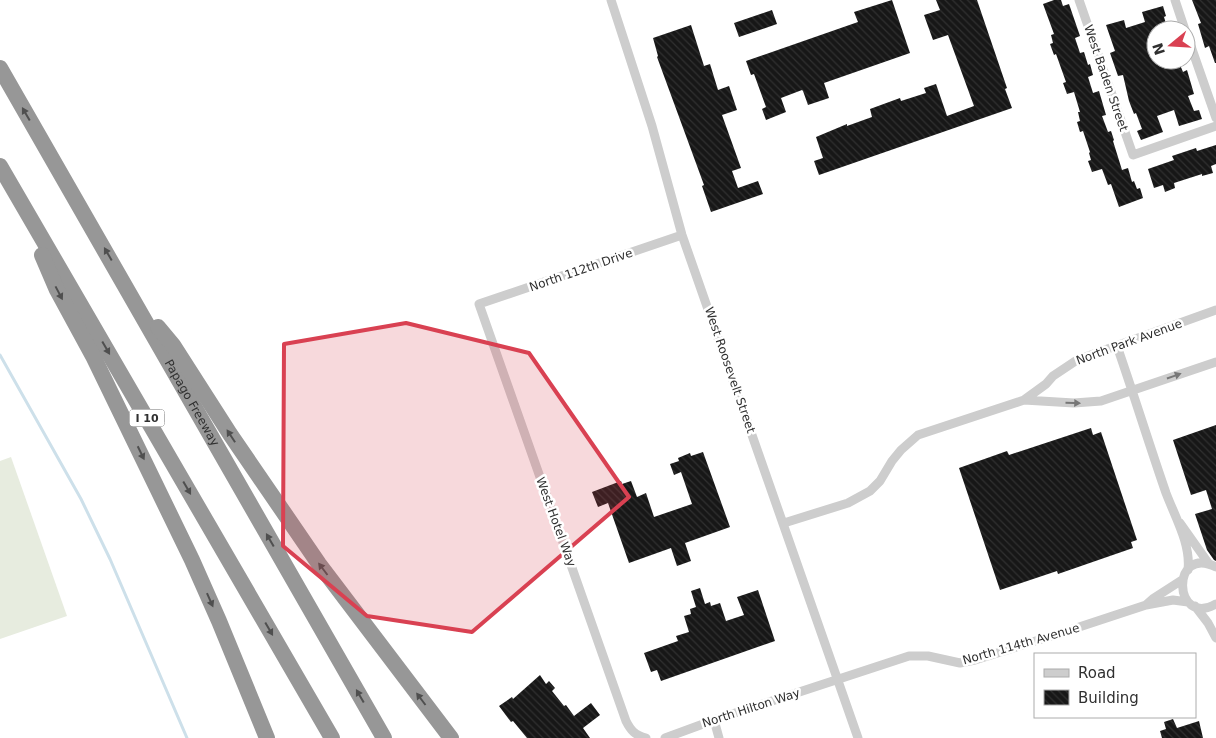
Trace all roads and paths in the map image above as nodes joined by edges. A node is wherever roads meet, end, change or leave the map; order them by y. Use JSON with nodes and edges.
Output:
{"nodes":[{"id":1,"x":610,"y":0,"type":"edge"},
{"id":2,"x":1079,"y":0,"type":"edge"},
{"id":3,"x":1175,"y":0,"type":"edge"},
{"id":4,"x":1182,"y":20,"type":"edge"},
{"id":5,"x":1196,"y":60,"type":"edge"},
{"id":6,"x":0,"y":68,"type":"edge"},
{"id":7,"x":1216,"y":118,"type":"edge"},
{"id":8,"x":1216,"y":126,"type":"edge"},
{"id":9,"x":0,"y":166,"type":"edge"},
{"id":10,"x":11,"y":184,"type":"junction"},
{"id":11,"x":682,"y":235,"type":"junction"},
{"id":12,"x":132,"y":297,"type":"junction"},
{"id":13,"x":479,"y":304,"type":"joint"},
{"id":14,"x":1216,"y":310,"type":"edge"},
{"id":15,"x":1117,"y":346,"type":"junction"},
{"id":16,"x":1216,"y":362,"type":"edge"},
{"id":17,"x":1132,"y":390,"type":"junction"},
{"id":18,"x":1024,"y":400,"type":"junction"},
{"id":19,"x":1177,"y":519,"type":"junction"},
{"id":20,"x":784,"y":523,"type":"junction"},
{"id":21,"x":1213,"y":565,"type":"edge"},
{"id":22,"x":1188,"y":570,"type":"junction"},
{"id":23,"x":1182,"y":580,"type":"junction"},
{"id":24,"x":1191,"y":604,"type":"junction"},
{"id":25,"x":1216,"y":604,"type":"edge"},
{"id":26,"x":1146,"y":605,"type":"junction"},
{"id":27,"x":1216,"y":638,"type":"edge"},
{"id":28,"x":838,"y":680,"type":"junction"},
{"id":29,"x":714,"y":720,"type":"junction"},
{"id":30,"x":642,"y":737,"type":"edge"},
{"id":31,"x":267,"y":738,"type":"edge"},
{"id":32,"x":332,"y":738,"type":"edge"},
{"id":33,"x":384,"y":738,"type":"edge"},
{"id":34,"x":451,"y":738,"type":"edge"},
{"id":35,"x":665,"y":738,"type":"edge"},
{"id":36,"x":719,"y":738,"type":"edge"},
{"id":37,"x":858,"y":738,"type":"edge"}],
"edges":[{"from":1,"to":11,"type":"street","name":"West Roosevelt Street"},
{"from":2,"to":8,"type":"street","name":"West Baden Street"},
{"from":3,"to":4,"type":"street"},
{"from":5,"to":7,"type":"street"},
{"from":12,"to":6,"type":"highway","name":"Papago Freeway","one_way":true},
{"from":9,"to":10,"type":"highway","number":"I 10"},
{"from":10,"to":31,"type":"highway","one_way":true},
{"from":10,"to":32,"type":"highway","number":"I 10","one_way":true},
{"from":11,"to":13,"type":"street","name":"North 112th Drive"},
{"from":11,"to":20,"type":"street","name":"West Roosevelt Street"},
{"from":33,"to":12,"type":"highway","name":"Papago Freeway","one_way":true},
{"from":34,"to":12,"type":"highway","one_way":true},
{"from":13,"to":30,"type":"street","name":"West Hotel Way"},
{"from":14,"to":15,"type":"street","name":"North Park Avenue"},
{"from":15,"to":17,"type":"street"},
{"from":15,"to":18,"type":"street","name":"North Park Avenue"},
{"from":17,"to":16,"type":"street","name":"North Park Avenue","one_way":true},
{"from":18,"to":17,"type":"street","name":"North Park Avenue","one_way":true},
{"from":17,"to":19,"type":"street"},
{"from":18,"to":20,"type":"street","name":"North Park Avenue"},
{"from":19,"to":21,"type":"street"},
{"from":19,"to":22,"type":"street"},
{"from":20,"to":28,"type":"street","name":"West Roosevelt Street"},
{"from":21,"to":22,"type":"street"},
{"from":22,"to":23,"type":"street"},
{"from":23,"to":24,"type":"street"},
{"from":23,"to":26,"type":"street"},
{"from":24,"to":25,"type":"street"},
{"from":24,"to":26,"type":"street"},
{"from":24,"to":27,"type":"street"},
{"from":26,"to":28,"type":"street","name":"North 114th Avenue"},
{"from":28,"to":29,"type":"street","name":"North Hilton Way"},
{"from":28,"to":37,"type":"street","name":"West Roosevelt Street"},
{"from":29,"to":35,"type":"street","name":"North Hilton Way"},
{"from":29,"to":36,"type":"street"}]}
